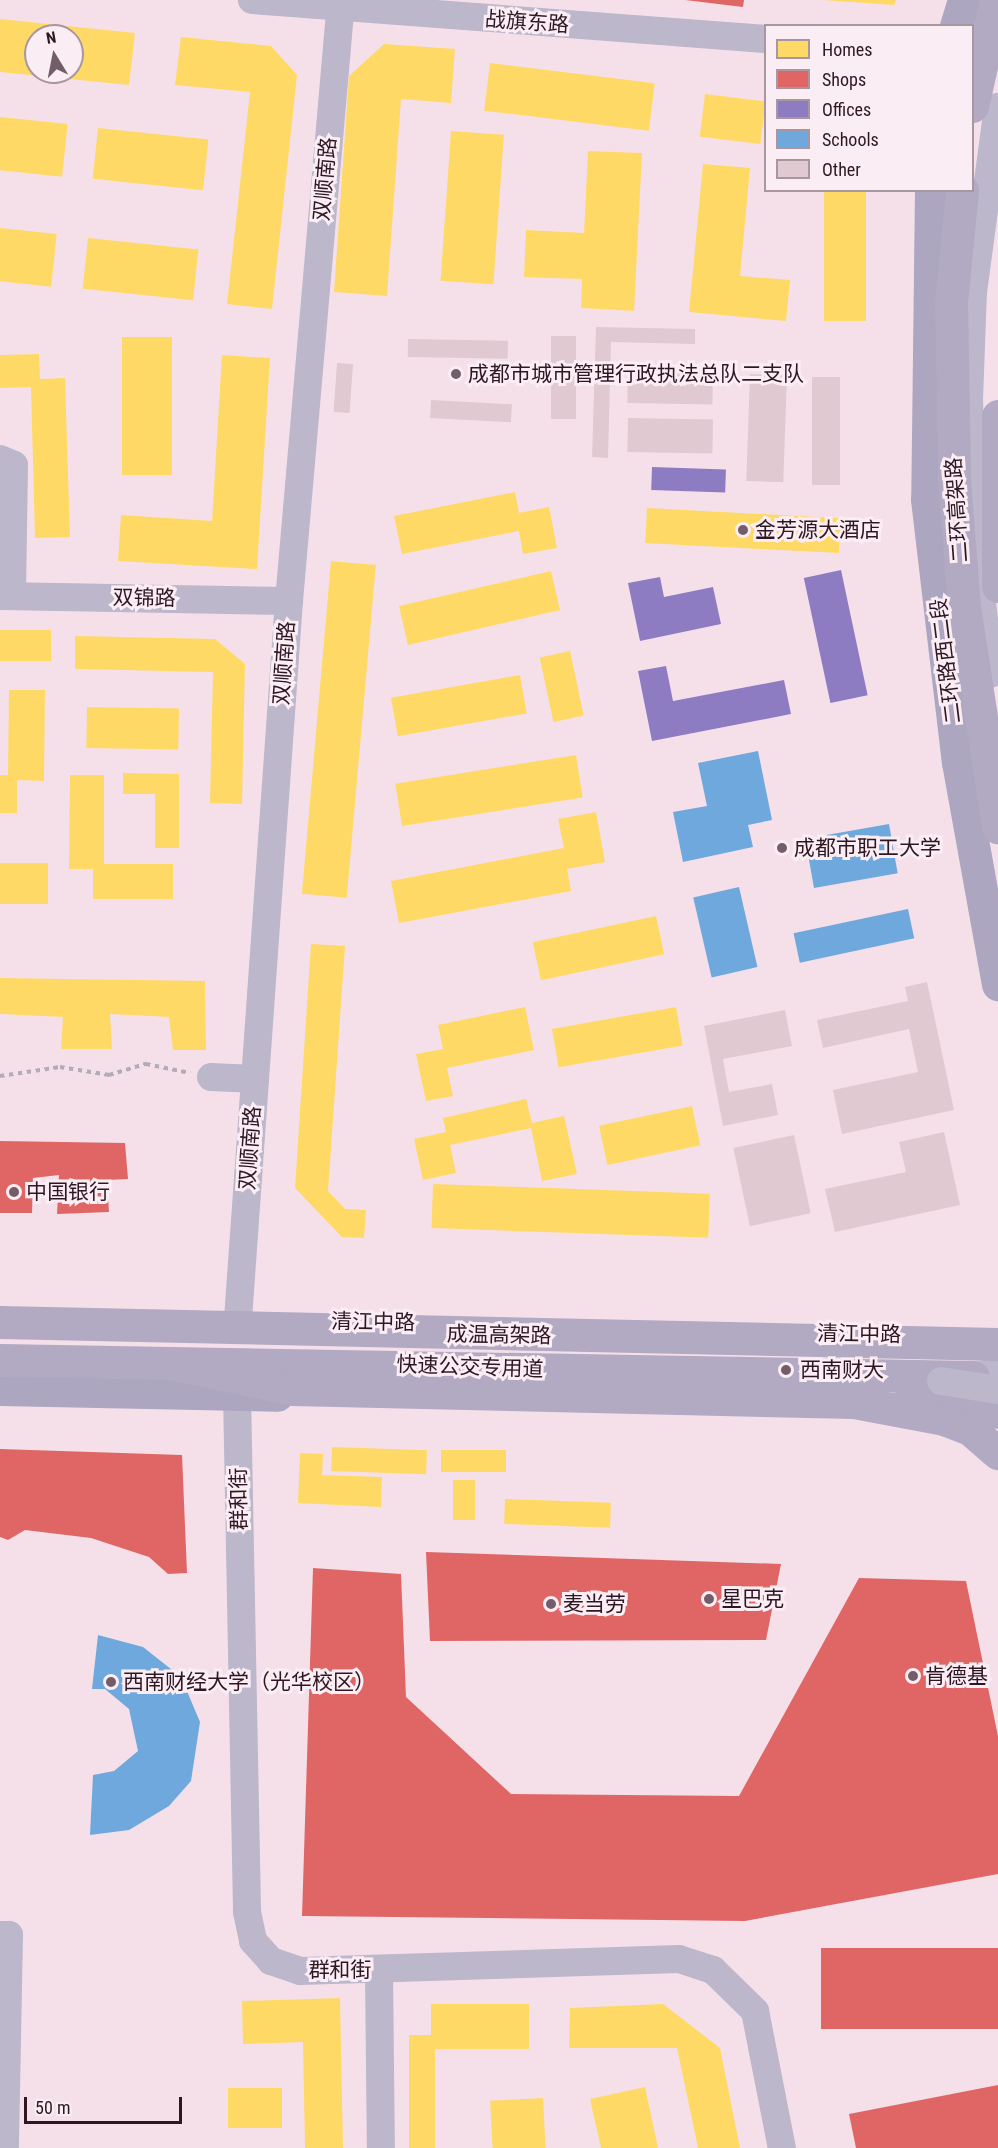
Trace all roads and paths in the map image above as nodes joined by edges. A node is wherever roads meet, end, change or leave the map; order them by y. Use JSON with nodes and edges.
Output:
{"nodes":[{"id":1,"x":252,"y":0,"type":"edge"},
{"id":2,"x":964,"y":0,"type":"edge"},
{"id":3,"x":996,"y":0,"type":"edge"},
{"id":4,"x":340,"y":4,"type":"edge"},
{"id":5,"x":957,"y":24,"type":"edge"},
{"id":6,"x":764,"y":39,"type":"edge"},
{"id":7,"x":974,"y":56,"type":"edge"},
{"id":8,"x":998,"y":59,"type":"edge"},
{"id":9,"x":974,"y":97,"type":"edge"},
{"id":10,"x":998,"y":107,"type":"edge"},
{"id":11,"x":931,"y":192,"type":"edge"},
{"id":12,"x":962,"y":192,"type":"edge"},
{"id":13,"x":998,"y":416,"type":"edge"},
{"id":14,"x":0,"y":459,"type":"edge"},
{"id":15,"x":998,"y":586,"type":"edge"},
{"id":16,"x":6,"y":596,"type":"edge"},
{"id":17,"x":289,"y":601,"type":"junction"},
{"id":18,"x":998,"y":730,"type":"edge"},
{"id":19,"x":998,"y":827,"type":"edge"},
{"id":20,"x":998,"y":984,"type":"edge"},
{"id":21,"x":0,"y":1076,"type":"edge"},
{"id":22,"x":211,"y":1077,"type":"joint"},
{"id":23,"x":255,"y":1079,"type":"junction"},
{"id":24,"x":0,"y":1312,"type":"edge"},
{"id":25,"x":238,"y":1319,"type":"junction"},
{"id":26,"x":0,"y":1322,"type":"edge"},
{"id":27,"x":998,"y":1337,"type":"edge"},
{"id":28,"x":998,"y":1344,"type":"edge"},
{"id":29,"x":0,"y":1352,"type":"edge"},
{"id":30,"x":0,"y":1360,"type":"edge"},
{"id":31,"x":170,"y":1363,"type":"junction"},
{"id":32,"x":998,"y":1372,"type":"edge"},
{"id":33,"x":998,"y":1378,"type":"edge"},
{"id":34,"x":941,"y":1381,"type":"junction"},
{"id":35,"x":0,"y":1389,"type":"edge"},
{"id":36,"x":998,"y":1390,"type":"edge"},
{"id":37,"x":237,"y":1394,"type":"junction"},
{"id":38,"x":854,"y":1402,"type":"junction"},
{"id":39,"x":998,"y":1413,"type":"edge"},
{"id":40,"x":998,"y":1453,"type":"edge"},
{"id":41,"x":0,"y":1935,"type":"edge"},
{"id":42,"x":379,"y":1970,"type":"junction"},
{"id":43,"x":5,"y":2148,"type":"edge"},
{"id":44,"x":381,"y":2148,"type":"edge"},
{"id":45,"x":782,"y":2148,"type":"edge"}],
"edges":[{"from":1,"to":4,"type":"street","name":"战旗东路"},
{"from":2,"to":5,"type":"main road"},
{"from":3,"to":9,"type":"highway","bridge":true},
{"from":4,"to":6,"type":"street","name":"战旗东路"},
{"from":4,"to":17,"type":"street","name":"双顺南路"},
{"from":7,"to":8,"type":"street"},
{"from":10,"to":18,"type":"street"},
{"from":11,"to":20,"type":"main road","name":"二环路西二段"},
{"from":12,"to":19,"type":"highway","name":"二环高架路"},
{"from":13,"to":15,"type":"highway","name":"二环高架路"},
{"from":14,"to":16,"type":"street"},
{"from":16,"to":17,"type":"street","name":"双锦路"},
{"from":17,"to":23,"type":"street","name":"双顺南路"},
{"from":21,"to":22,"type":"path"},
{"from":22,"to":23,"type":"street"},
{"from":23,"to":25,"type":"street","name":"双顺南路"},
{"from":24,"to":25,"type":"main road","name":"清江中路"},
{"from":25,"to":27,"type":"main road","name":"清江中路"},
{"from":26,"to":28,"type":"highway","name":"成温高架路"},
{"from":29,"to":34,"type":"street","name":"快速公交专用道"},
{"from":30,"to":31,"type":"highway","name":"成温高架路"},
{"from":31,"to":33,"type":"highway","name":"成温高架路","bridge":true},
{"from":31,"to":38,"type":"highway","bridge":true},
{"from":32,"to":34,"type":"street","name":"快速公交专用道"},
{"from":34,"to":36,"type":"street","name":"快速公交专用道","bridge":true},
{"from":35,"to":37,"type":"main road"},
{"from":37,"to":39,"type":"main road"},
{"from":37,"to":42,"type":"street","name":"群和街"},
{"from":38,"to":39,"type":"highway","bridge":true},
{"from":38,"to":40,"type":"highway","bridge":true},
{"from":41,"to":43,"type":"street"},
{"from":42,"to":44,"type":"street"},
{"from":42,"to":45,"type":"street","name":"群和街"}]}
